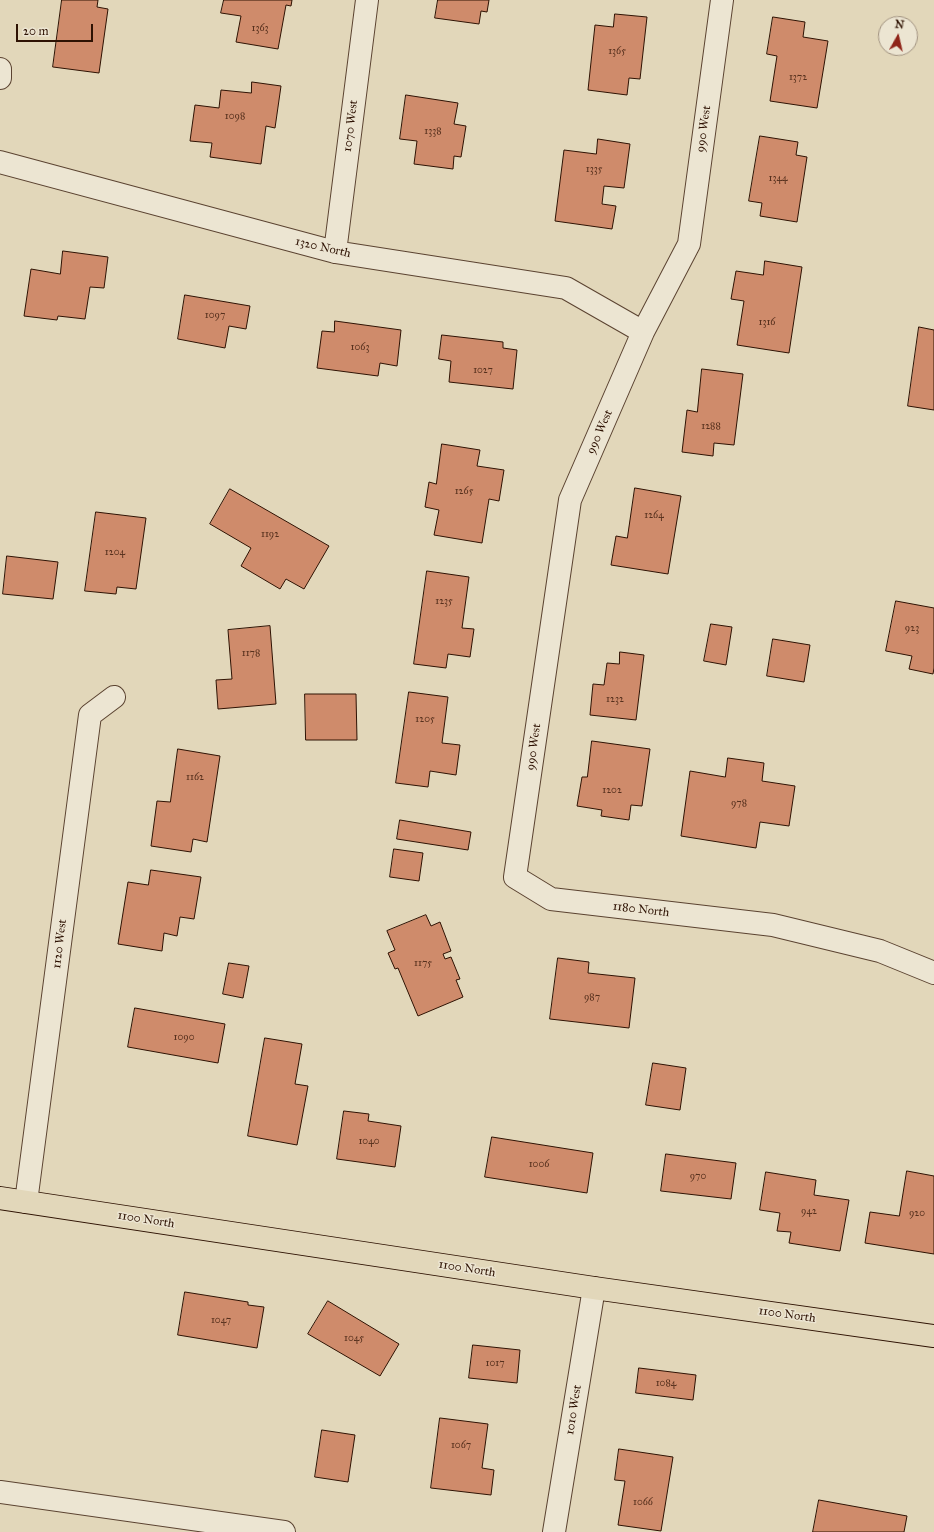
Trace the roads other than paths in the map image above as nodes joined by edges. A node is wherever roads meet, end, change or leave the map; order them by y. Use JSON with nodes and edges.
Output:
{"nodes":[{"id":1,"x":367,"y":0,"type":"edge"},
{"id":2,"x":722,"y":0,"type":"edge"},
{"id":3,"x":0,"y":69,"type":"edge"},
{"id":4,"x":0,"y":78,"type":"edge"},
{"id":5,"x":0,"y":162,"type":"edge"},
{"id":6,"x":335,"y":252,"type":"junction"},
{"id":7,"x":643,"y":332,"type":"junction"},
{"id":8,"x":114,"y":697,"type":"dead end"},
{"id":9,"x":515,"y":877,"type":"joint"},
{"id":10,"x":934,"y":973,"type":"edge"},
{"id":11,"x":0,"y":1198,"type":"edge"},
{"id":12,"x":26,"y":1202,"type":"junction"},
{"id":13,"x":594,"y":1288,"type":"junction"},
{"id":14,"x":934,"y":1336,"type":"edge"},
{"id":15,"x":0,"y":1492,"type":"edge"},
{"id":16,"x":284,"y":1532,"type":"edge"},
{"id":17,"x":554,"y":1532,"type":"edge"}],
"edges":[{"from":1,"to":6,"type":"street","name":"1070 West"},
{"from":2,"to":7,"type":"street","name":"990 West"},
{"from":3,"to":4,"type":"street"},
{"from":5,"to":6,"type":"street","name":"1320 North"},
{"from":6,"to":7,"type":"street","name":"1320 North"},
{"from":7,"to":9,"type":"street","name":"990 West"},
{"from":8,"to":12,"type":"street","name":"1120 West"},
{"from":9,"to":10,"type":"street","name":"1180 North"},
{"from":11,"to":12,"type":"main road","name":"1100 North"},
{"from":12,"to":13,"type":"main road","name":"1100 North"},
{"from":13,"to":14,"type":"main road","name":"1100 North"},
{"from":13,"to":17,"type":"street","name":"1010 West"},
{"from":15,"to":16,"type":"street"}]}
